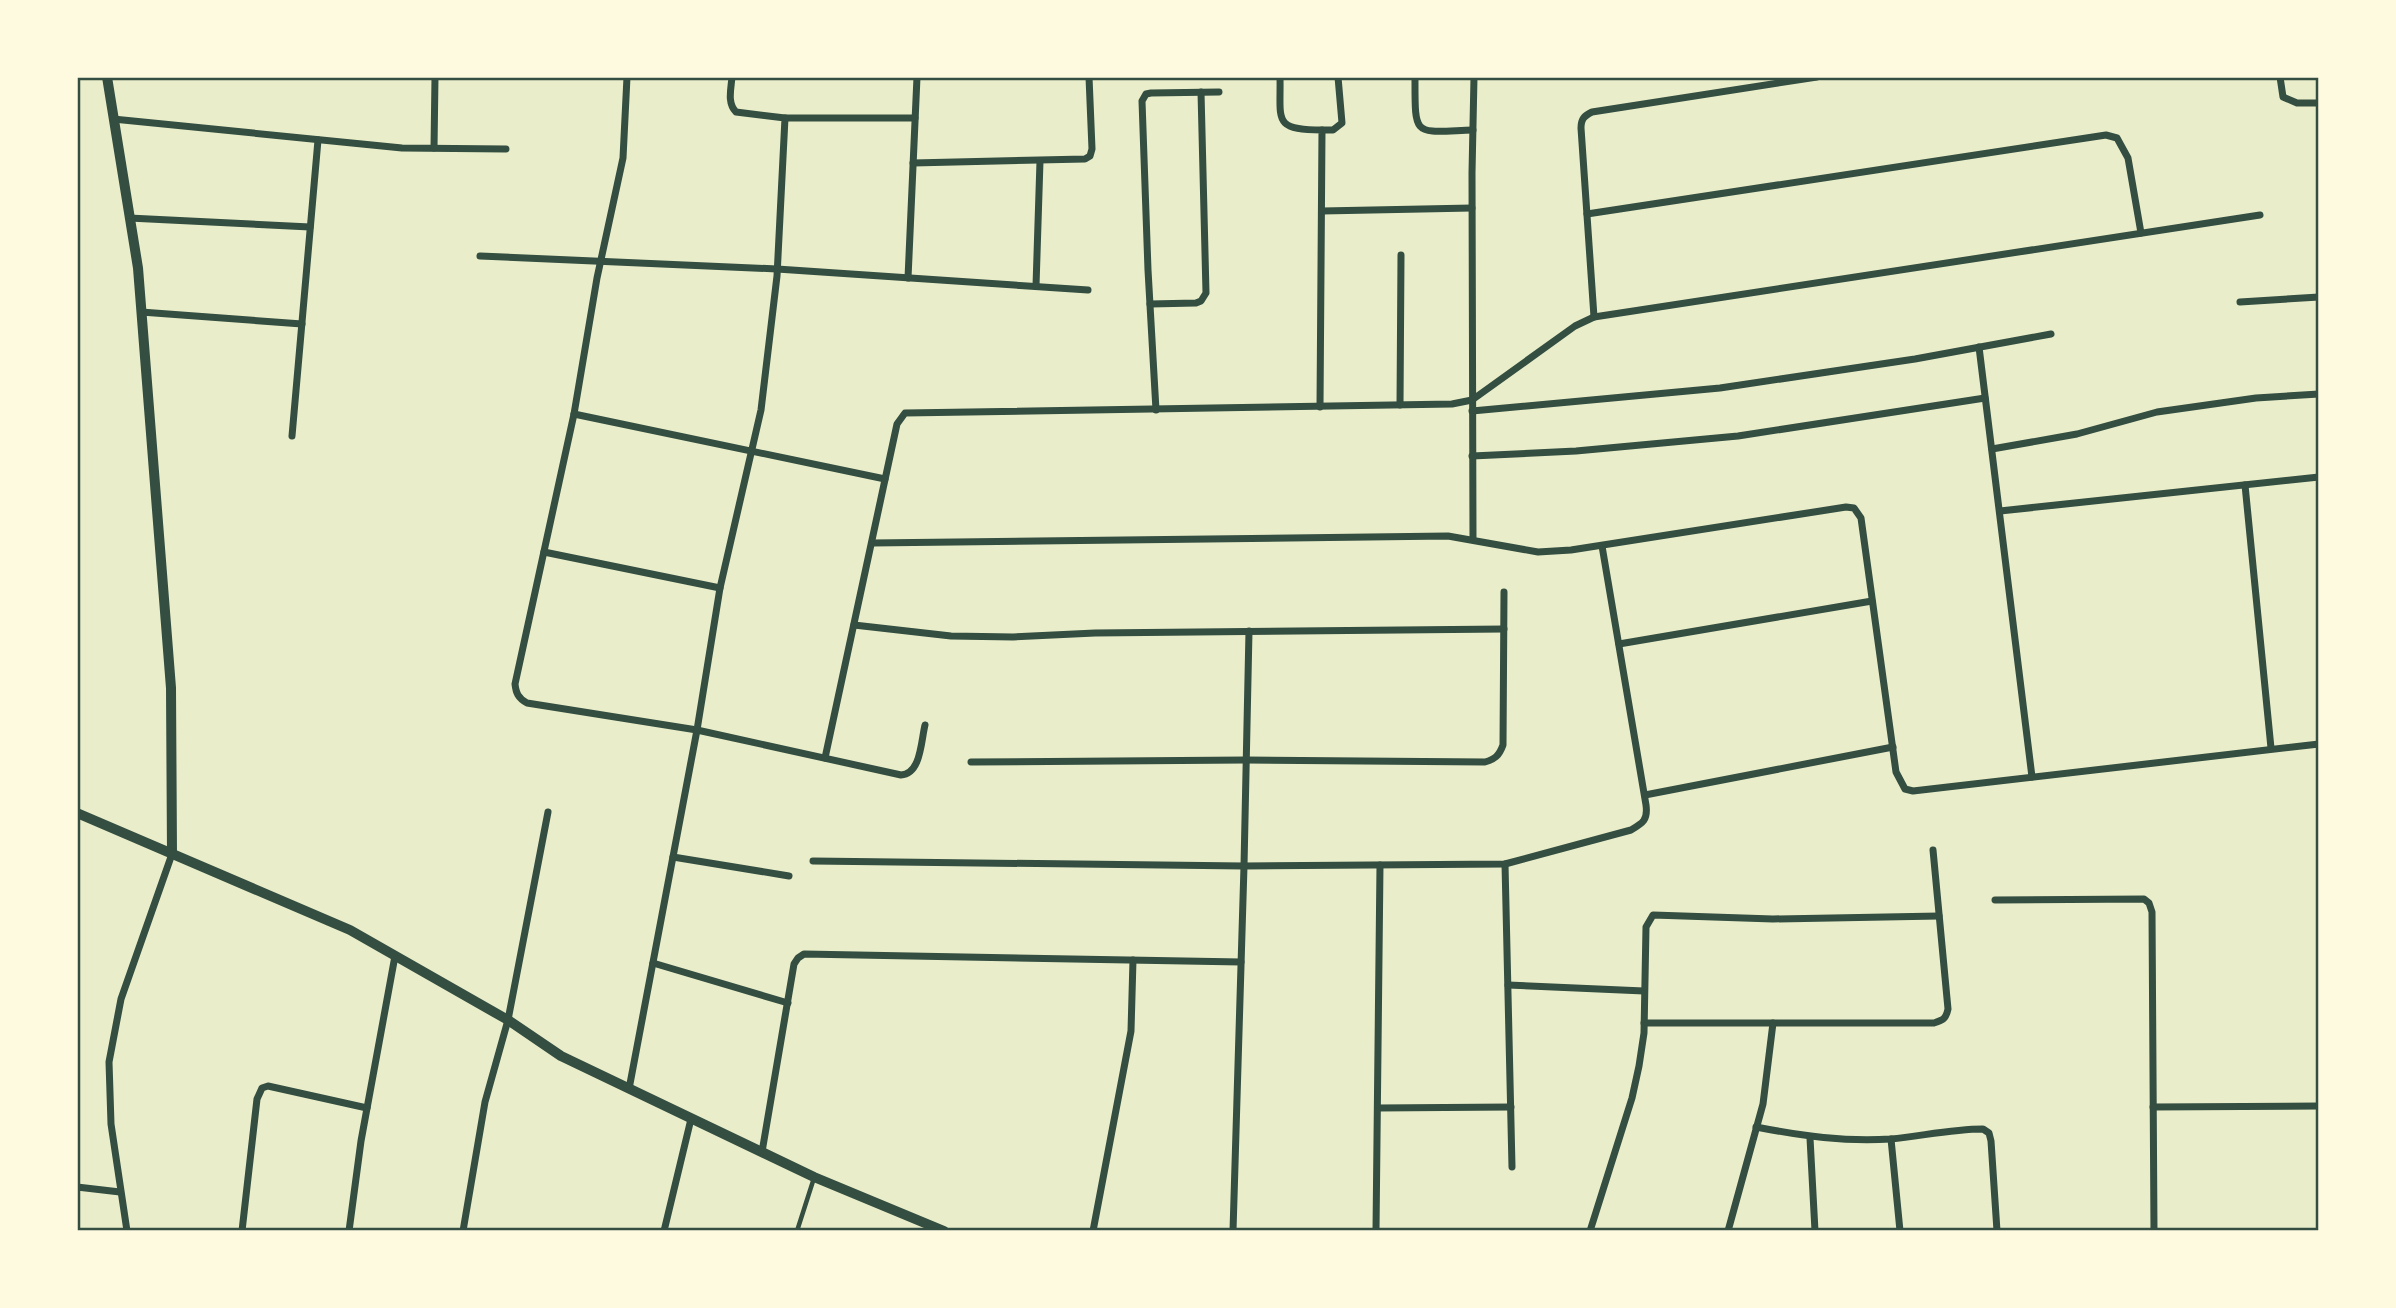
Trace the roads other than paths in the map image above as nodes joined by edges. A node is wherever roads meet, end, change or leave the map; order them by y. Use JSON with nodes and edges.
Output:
{"nodes":[{"id":1,"x":107,"y":77,"type":"edge"},
{"id":2,"x":435,"y":77,"type":"edge"},
{"id":3,"x":627,"y":77,"type":"edge"},
{"id":4,"x":732,"y":77,"type":"edge"},
{"id":5,"x":917,"y":77,"type":"edge"},
{"id":6,"x":1089,"y":77,"type":"edge"},
{"id":7,"x":1280,"y":77,"type":"edge"},
{"id":8,"x":1338,"y":77,"type":"edge"},
{"id":9,"x":1415,"y":77,"type":"edge"},
{"id":10,"x":1474,"y":77,"type":"edge"},
{"id":11,"x":1817,"y":77,"type":"edge"},
{"id":12,"x":2280,"y":77,"type":"edge"},
{"id":13,"x":1201,"y":92,"type":"junction"},
{"id":14,"x":1219,"y":92,"type":"dead end"},
{"id":15,"x":2319,"y":103,"type":"edge"},
{"id":16,"x":785,"y":118,"type":"junction"},
{"id":17,"x":915,"y":118,"type":"junction"},
{"id":18,"x":113,"y":119,"type":"junction"},
{"id":19,"x":1322,"y":130,"type":"junction"},
{"id":20,"x":1473,"y":130,"type":"junction"},
{"id":21,"x":318,"y":140,"type":"junction"},
{"id":22,"x":434,"y":148,"type":"junction"},
{"id":23,"x":506,"y":149,"type":"dead end"},
{"id":24,"x":1040,"y":161,"type":"junction"},
{"id":25,"x":913,"y":163,"type":"junction"},
{"id":26,"x":1472,"y":208,"type":"junction"},
{"id":27,"x":1322,"y":211,"type":"junction"},
{"id":28,"x":1587,"y":214,"type":"junction"},
{"id":29,"x":2260,"y":215,"type":"dead end"},
{"id":30,"x":129,"y":218,"type":"junction"},
{"id":31,"x":310,"y":227,"type":"junction"},
{"id":32,"x":2141,"y":233,"type":"junction"},
{"id":33,"x":1401,"y":255,"type":"dead end"},
{"id":34,"x":480,"y":256,"type":"dead end"},
{"id":35,"x":600,"y":261,"type":"junction"},
{"id":36,"x":777,"y":269,"type":"junction"},
{"id":37,"x":908,"y":278,"type":"junction"},
{"id":38,"x":1036,"y":286,"type":"junction"},
{"id":39,"x":1088,"y":290,"type":"dead end"},
{"id":40,"x":2319,"y":298,"type":"edge"},
{"id":41,"x":2240,"y":302,"type":"dead end"},
{"id":42,"x":1150,"y":304,"type":"junction"},
{"id":43,"x":141,"y":312,"type":"junction"},
{"id":44,"x":1594,"y":317,"type":"junction"},
{"id":45,"x":302,"y":324,"type":"junction"},
{"id":46,"x":2051,"y":334,"type":"dead end"},
{"id":47,"x":1979,"y":347,"type":"junction"},
{"id":48,"x":2319,"y":394,"type":"edge"},
{"id":49,"x":1986,"y":398,"type":"junction"},
{"id":50,"x":1472,"y":400,"type":"junction"},
{"id":51,"x":1400,"y":405,"type":"junction"},
{"id":52,"x":1320,"y":407,"type":"junction"},
{"id":53,"x":1156,"y":410,"type":"junction"},
{"id":54,"x":1472,"y":411,"type":"junction"},
{"id":55,"x":574,"y":414,"type":"junction"},
{"id":56,"x":292,"y":436,"type":"dead end"},
{"id":57,"x":1992,"y":449,"type":"junction"},
{"id":58,"x":751,"y":452,"type":"junction"},
{"id":59,"x":1472,"y":456,"type":"junction"},
{"id":60,"x":2319,"y":477,"type":"edge"},
{"id":61,"x":885,"y":479,"type":"junction"},
{"id":62,"x":2245,"y":485,"type":"junction"},
{"id":63,"x":2000,"y":510,"type":"junction"},
{"id":64,"x":1473,"y":539,"type":"junction"},
{"id":65,"x":872,"y":543,"type":"junction"},
{"id":66,"x":1602,"y":546,"type":"junction"},
{"id":67,"x":544,"y":552,"type":"junction"},
{"id":68,"x":720,"y":588,"type":"junction"},
{"id":69,"x":1504,"y":592,"type":"dead end"},
{"id":70,"x":1872,"y":601,"type":"junction"},
{"id":71,"x":854,"y":625,"type":"junction"},
{"id":72,"x":1504,"y":629,"type":"junction"},
{"id":73,"x":1249,"y":631,"type":"junction"},
{"id":74,"x":1619,"y":643,"type":"junction"},
{"id":75,"x":925,"y":724,"type":"dead end"},
{"id":76,"x":697,"y":730,"type":"junction"},
{"id":77,"x":2319,"y":744,"type":"edge"},
{"id":78,"x":1893,"y":747,"type":"junction"},
{"id":79,"x":2271,"y":748,"type":"junction"},
{"id":80,"x":825,"y":758,"type":"junction"},
{"id":81,"x":1246,"y":760,"type":"junction"},
{"id":82,"x":971,"y":762,"type":"dead end"},
{"id":83,"x":2032,"y":777,"type":"junction"},
{"id":84,"x":1645,"y":795,"type":"junction"},
{"id":85,"x":548,"y":812,"type":"dead end"},
{"id":86,"x":77,"y":813,"type":"edge"},
{"id":87,"x":1933,"y":850,"type":"dead end"},
{"id":88,"x":172,"y":854,"type":"junction"},
{"id":89,"x":673,"y":857,"type":"junction"},
{"id":90,"x":813,"y":861,"type":"dead end"},
{"id":91,"x":1380,"y":864,"type":"junction"},
{"id":92,"x":1505,"y":864,"type":"junction"},
{"id":93,"x":1244,"y":866,"type":"junction"},
{"id":94,"x":789,"y":876,"type":"dead end"},
{"id":95,"x":1995,"y":900,"type":"dead end"},
{"id":96,"x":1939,"y":916,"type":"junction"},
{"id":97,"x":395,"y":956,"type":"junction"},
{"id":98,"x":1133,"y":960,"type":"junction"},
{"id":99,"x":1241,"y":962,"type":"junction"},
{"id":100,"x":653,"y":963,"type":"junction"},
{"id":101,"x":1508,"y":985,"type":"junction"},
{"id":102,"x":1644,"y":991,"type":"junction"},
{"id":103,"x":788,"y":1003,"type":"junction"},
{"id":104,"x":508,"y":1020,"type":"junction"},
{"id":105,"x":1644,"y":1023,"type":"junction"},
{"id":106,"x":1773,"y":1023,"type":"junction"},
{"id":107,"x":629,"y":1090,"type":"junction"},
{"id":108,"x":2319,"y":1106,"type":"edge"},
{"id":109,"x":1511,"y":1107,"type":"junction"},
{"id":110,"x":2153,"y":1107,"type":"junction"},
{"id":111,"x":367,"y":1108,"type":"junction"},
{"id":112,"x":1378,"y":1108,"type":"junction"},
{"id":113,"x":691,"y":1119,"type":"junction"},
{"id":114,"x":1756,"y":1127,"type":"junction"},
{"id":115,"x":1810,"y":1138,"type":"junction"},
{"id":116,"x":1891,"y":1139,"type":"junction"},
{"id":117,"x":762,"y":1152,"type":"junction"},
{"id":118,"x":1512,"y":1167,"type":"dead end"},
{"id":119,"x":814,"y":1177,"type":"junction"},
{"id":120,"x":77,"y":1187,"type":"edge"},
{"id":121,"x":120,"y":1192,"type":"junction"},
{"id":122,"x":928,"y":1228,"type":"edge"},
{"id":123,"x":127,"y":1231,"type":"edge"},
{"id":124,"x":242,"y":1231,"type":"edge"},
{"id":125,"x":349,"y":1231,"type":"edge"},
{"id":126,"x":463,"y":1231,"type":"edge"},
{"id":127,"x":664,"y":1231,"type":"edge"},
{"id":128,"x":797,"y":1231,"type":"edge"},
{"id":129,"x":944,"y":1231,"type":"edge"},
{"id":130,"x":1093,"y":1231,"type":"edge"},
{"id":131,"x":1233,"y":1231,"type":"edge"},
{"id":132,"x":1376,"y":1231,"type":"edge"},
{"id":133,"x":1590,"y":1231,"type":"edge"},
{"id":134,"x":1728,"y":1231,"type":"edge"},
{"id":135,"x":1815,"y":1231,"type":"edge"},
{"id":136,"x":1900,"y":1231,"type":"edge"},
{"id":137,"x":1997,"y":1231,"type":"edge"},
{"id":138,"x":2154,"y":1231,"type":"edge"}],
"edges":[{"from":1,"to":18,"type":"street"},
{"from":2,"to":22,"type":"street"},
{"from":3,"to":35,"type":"street"},
{"from":4,"to":16,"type":"street"},
{"from":5,"to":17,"type":"street"},
{"from":6,"to":24,"type":"street"},
{"from":7,"to":19,"type":"street"},
{"from":8,"to":19,"type":"street"},
{"from":9,"to":20,"type":"street"},
{"from":10,"to":20,"type":"street"},
{"from":11,"to":28,"type":"street"},
{"from":12,"to":15,"type":"street"},
{"from":13,"to":14,"type":"street"},
{"from":13,"to":42,"type":"street"},
{"from":13,"to":42,"type":"street"},
{"from":16,"to":17,"type":"street"},
{"from":16,"to":36,"type":"street"},
{"from":17,"to":25,"type":"street"},
{"from":18,"to":21,"type":"street"},
{"from":18,"to":30,"type":"street"},
{"from":19,"to":27,"type":"street"},
{"from":20,"to":26,"type":"street"},
{"from":21,"to":22,"type":"street"},
{"from":21,"to":31,"type":"street"},
{"from":22,"to":23,"type":"street"},
{"from":24,"to":25,"type":"street"},
{"from":24,"to":38,"type":"street"},
{"from":25,"to":37,"type":"street"},
{"from":26,"to":27,"type":"street"},
{"from":26,"to":50,"type":"street"},
{"from":27,"to":52,"type":"street"},
{"from":28,"to":32,"type":"street"},
{"from":28,"to":44,"type":"street"},
{"from":29,"to":32,"type":"street"},
{"from":30,"to":31,"type":"street"},
{"from":30,"to":43,"type":"street"},
{"from":31,"to":45,"type":"street"},
{"from":32,"to":44,"type":"street"},
{"from":33,"to":51,"type":"street"},
{"from":34,"to":35,"type":"street"},
{"from":35,"to":36,"type":"street"},
{"from":35,"to":55,"type":"street"},
{"from":36,"to":37,"type":"street"},
{"from":36,"to":58,"type":"street"},
{"from":37,"to":38,"type":"street"},
{"from":38,"to":39,"type":"street"},
{"from":40,"to":41,"type":"street"},
{"from":42,"to":53,"type":"street"},
{"from":43,"to":45,"type":"street"},
{"from":43,"to":88,"type":"street"},
{"from":44,"to":50,"type":"street"},
{"from":45,"to":56,"type":"street"},
{"from":46,"to":47,"type":"street"},
{"from":47,"to":49,"type":"street"},
{"from":47,"to":54,"type":"street"},
{"from":48,"to":57,"type":"street"},
{"from":49,"to":57,"type":"street"},
{"from":49,"to":59,"type":"street"},
{"from":50,"to":51,"type":"street"},
{"from":50,"to":54,"type":"street"},
{"from":51,"to":52,"type":"street"},
{"from":52,"to":53,"type":"street"},
{"from":53,"to":61,"type":"street"},
{"from":54,"to":59,"type":"street"},
{"from":55,"to":58,"type":"street"},
{"from":55,"to":67,"type":"street"},
{"from":57,"to":63,"type":"street"},
{"from":58,"to":61,"type":"street"},
{"from":58,"to":68,"type":"street"},
{"from":59,"to":64,"type":"street"},
{"from":60,"to":62,"type":"street"},
{"from":61,"to":65,"type":"street"},
{"from":62,"to":63,"type":"street"},
{"from":62,"to":79,"type":"street"},
{"from":63,"to":83,"type":"street"},
{"from":64,"to":65,"type":"street"},
{"from":64,"to":66,"type":"street"},
{"from":65,"to":71,"type":"street"},
{"from":66,"to":70,"type":"street"},
{"from":66,"to":74,"type":"street"},
{"from":67,"to":68,"type":"street"},
{"from":67,"to":76,"type":"street"},
{"from":68,"to":76,"type":"street"},
{"from":69,"to":72,"type":"street"},
{"from":70,"to":74,"type":"street"},
{"from":70,"to":78,"type":"street"},
{"from":71,"to":73,"type":"street"},
{"from":71,"to":80,"type":"street"},
{"from":72,"to":73,"type":"street"},
{"from":72,"to":81,"type":"street"},
{"from":73,"to":81,"type":"street"},
{"from":74,"to":84,"type":"street"},
{"from":75,"to":80,"type":"street"},
{"from":76,"to":80,"type":"street"},
{"from":76,"to":89,"type":"street"},
{"from":77,"to":79,"type":"street"},
{"from":78,"to":83,"type":"street"},
{"from":78,"to":84,"type":"street"},
{"from":79,"to":83,"type":"street"},
{"from":81,"to":82,"type":"street"},
{"from":81,"to":93,"type":"street"},
{"from":84,"to":92,"type":"street"},
{"from":85,"to":104,"type":"street"},
{"from":86,"to":88,"type":"street"},
{"from":87,"to":96,"type":"street"},
{"from":88,"to":97,"type":"street"},
{"from":88,"to":121,"type":"street"},
{"from":89,"to":94,"type":"street"},
{"from":89,"to":100,"type":"street"},
{"from":90,"to":93,"type":"street"},
{"from":91,"to":92,"type":"street"},
{"from":91,"to":93,"type":"street"},
{"from":91,"to":112,"type":"street"},
{"from":92,"to":101,"type":"street"},
{"from":93,"to":99,"type":"street"},
{"from":95,"to":110,"type":"street"},
{"from":96,"to":102,"type":"street"},
{"from":96,"to":106,"type":"street"},
{"from":97,"to":104,"type":"street"},
{"from":97,"to":111,"type":"street"},
{"from":98,"to":99,"type":"street"},
{"from":98,"to":103,"type":"street"},
{"from":98,"to":130,"type":"street"},
{"from":99,"to":131,"type":"street"},
{"from":100,"to":103,"type":"street"},
{"from":100,"to":107,"type":"street"},
{"from":101,"to":102,"type":"street"},
{"from":101,"to":109,"type":"street"},
{"from":102,"to":105,"type":"street"},
{"from":103,"to":117,"type":"street"},
{"from":104,"to":107,"type":"street"},
{"from":104,"to":126,"type":"street"},
{"from":105,"to":106,"type":"street"},
{"from":105,"to":133,"type":"street"},
{"from":106,"to":114,"type":"street"},
{"from":107,"to":113,"type":"street"},
{"from":108,"to":110,"type":"street"},
{"from":109,"to":112,"type":"street"},
{"from":109,"to":118,"type":"street"},
{"from":110,"to":138,"type":"street"},
{"from":111,"to":124,"type":"street"},
{"from":111,"to":125,"type":"street"},
{"from":112,"to":132,"type":"street"},
{"from":113,"to":117,"type":"street"},
{"from":113,"to":127,"type":"street"},
{"from":114,"to":115,"type":"street"},
{"from":114,"to":134,"type":"street"},
{"from":115,"to":116,"type":"street"},
{"from":115,"to":135,"type":"street"},
{"from":116,"to":136,"type":"street"},
{"from":116,"to":137,"type":"street"},
{"from":117,"to":119,"type":"street"},
{"from":119,"to":122,"type":"street"},
{"from":119,"to":128,"type":"lane"},
{"from":120,"to":121,"type":"street"},
{"from":121,"to":123,"type":"street"},
{"from":122,"to":129,"type":"street"}]}
